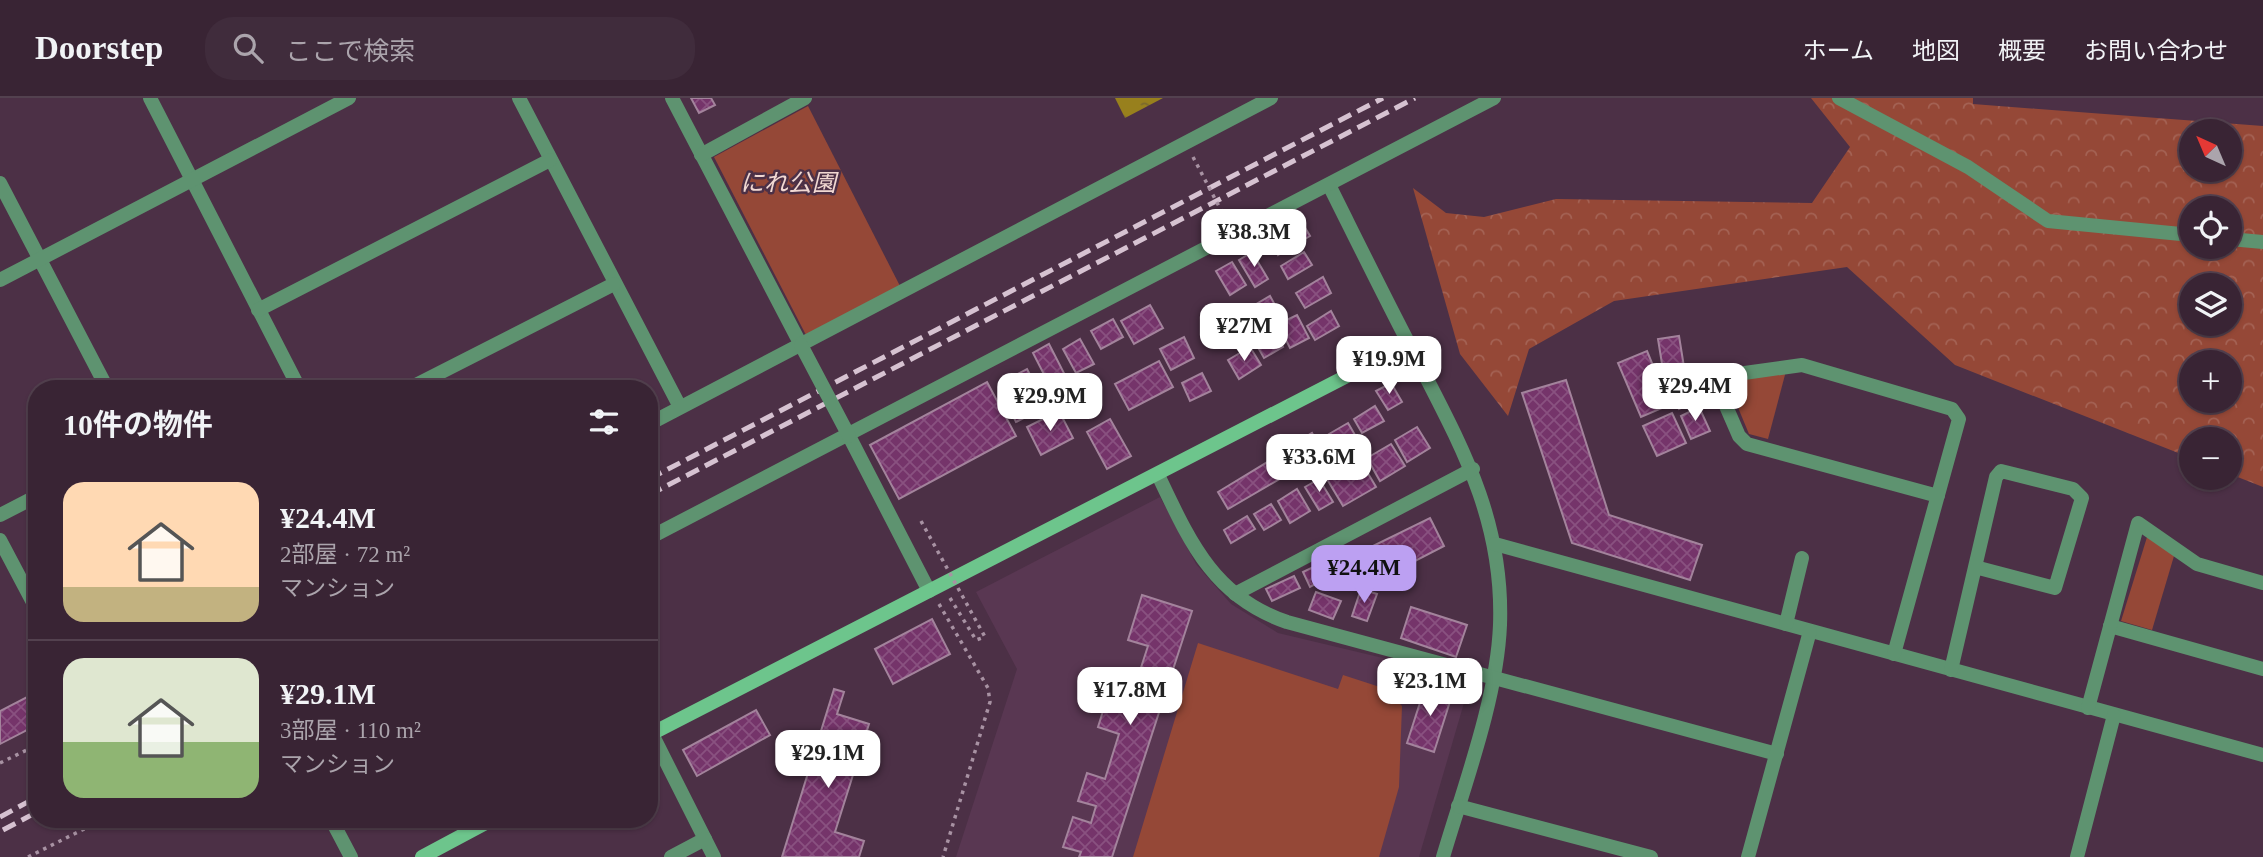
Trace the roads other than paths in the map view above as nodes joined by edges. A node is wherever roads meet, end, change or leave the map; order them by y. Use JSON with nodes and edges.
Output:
{"nodes":[{"id":1,"x":150,"y":98,"type":"edge"},
{"id":2,"x":349,"y":98,"type":"edge"},
{"id":3,"x":519,"y":98,"type":"edge"},
{"id":4,"x":672,"y":98,"type":"edge"},
{"id":5,"x":1271,"y":98,"type":"edge"},
{"id":6,"x":1494,"y":98,"type":"edge"},
{"id":7,"x":1839,"y":98,"type":"edge"},
{"id":8,"x":801,"y":99,"type":"edge"},
{"id":9,"x":701,"y":155,"type":"junction"},
{"id":10,"x":550,"y":160,"type":"junction"},
{"id":11,"x":192,"y":179,"type":"junction"},
{"id":12,"x":0,"y":183,"type":"edge"},
{"id":13,"x":1329,"y":185,"type":"junction"},
{"id":14,"x":2179,"y":234,"type":"edge"},
{"id":15,"x":2242,"y":240,"type":"edge"},
{"id":16,"x":2263,"y":242,"type":"edge"},
{"id":17,"x":39,"y":261,"type":"junction"},
{"id":18,"x":0,"y":280,"type":"edge"},
{"id":19,"x":614,"y":284,"type":"junction"},
{"id":20,"x":258,"y":310,"type":"junction"},
{"id":21,"x":1409,"y":344,"type":"junction"},
{"id":22,"x":801,"y":345,"type":"junction"},
{"id":23,"x":103,"y":380,"type":"edge"},
{"id":24,"x":295,"y":380,"type":"edge"},
{"id":25,"x":426,"y":380,"type":"edge"},
{"id":26,"x":680,"y":407,"type":"junction"},
{"id":27,"x":658,"y":419,"type":"edge"},
{"id":28,"x":849,"y":436,"type":"junction"},
{"id":29,"x":1473,"y":469,"type":"junction"},
{"id":30,"x":1158,"y":475,"type":"junction"},
{"id":31,"x":1938,"y":496,"type":"junction"},
{"id":32,"x":28,"y":501,"type":"edge"},
{"id":33,"x":0,"y":515,"type":"edge"},
{"id":34,"x":658,"y":533,"type":"edge"},
{"id":35,"x":0,"y":540,"type":"edge"},
{"id":36,"x":1495,"y":544,"type":"junction"},
{"id":37,"x":1802,"y":558,"type":"dead end"},
{"id":38,"x":1975,"y":567,"type":"junction"},
{"id":39,"x":2263,"y":583,"type":"edge"},
{"id":40,"x":929,"y":592,"type":"junction"},
{"id":41,"x":28,"y":593,"type":"edge"},
{"id":42,"x":1235,"y":594,"type":"junction"},
{"id":43,"x":1786,"y":624,"type":"junction"},
{"id":44,"x":2110,"y":626,"type":"junction"},
{"id":45,"x":1810,"y":631,"type":"junction"},
{"id":46,"x":1894,"y":654,"type":"junction"},
{"id":47,"x":2263,"y":669,"type":"edge"},
{"id":48,"x":1951,"y":670,"type":"junction"},
{"id":49,"x":1494,"y":678,"type":"junction"},
{"id":50,"x":2088,"y":708,"type":"junction"},
{"id":51,"x":2114,"y":715,"type":"junction"},
{"id":52,"x":658,"y":731,"type":"edge"},
{"id":53,"x":658,"y":748,"type":"edge"},
{"id":54,"x":1777,"y":754,"type":"junction"},
{"id":55,"x":2263,"y":755,"type":"edge"},
{"id":56,"x":1458,"y":806,"type":"junction"},
{"id":57,"x":336,"y":828,"type":"edge"},
{"id":58,"x":476,"y":828,"type":"edge"},
{"id":59,"x":705,"y":839,"type":"junction"},
{"id":60,"x":351,"y":857,"type":"edge"},
{"id":61,"x":422,"y":857,"type":"edge"},
{"id":62,"x":671,"y":857,"type":"edge"},
{"id":63,"x":714,"y":857,"type":"edge"},
{"id":64,"x":1443,"y":857,"type":"edge"},
{"id":65,"x":1651,"y":857,"type":"edge"},
{"id":66,"x":1748,"y":857,"type":"edge"},
{"id":67,"x":2077,"y":857,"type":"edge"}],
"edges":[{"from":1,"to":11,"type":"street"},
{"from":2,"to":11,"type":"street"},
{"from":3,"to":10,"type":"street"},
{"from":4,"to":9,"type":"street"},
{"from":5,"to":22,"type":"street"},
{"from":6,"to":13,"type":"street"},
{"from":7,"to":14,"type":"street"},
{"from":8,"to":9,"type":"street"},
{"from":9,"to":22,"type":"street"},
{"from":10,"to":19,"type":"street"},
{"from":10,"to":20,"type":"street"},
{"from":11,"to":17,"type":"street"},
{"from":11,"to":20,"type":"street"},
{"from":12,"to":17,"type":"street"},
{"from":13,"to":21,"type":"street"},
{"from":13,"to":28,"type":"street"},
{"from":15,"to":16,"type":"street"},
{"from":17,"to":18,"type":"street"},
{"from":17,"to":23,"type":"street"},
{"from":19,"to":25,"type":"street"},
{"from":19,"to":26,"type":"street"},
{"from":20,"to":24,"type":"street"},
{"from":21,"to":29,"type":"street"},
{"from":21,"to":30,"type":"street"},
{"from":22,"to":26,"type":"street"},
{"from":22,"to":28,"type":"street","bridge":true},
{"from":26,"to":27,"type":"street"},
{"from":28,"to":34,"type":"street"},
{"from":28,"to":40,"type":"street"},
{"from":29,"to":36,"type":"street"},
{"from":29,"to":42,"type":"street"},
{"from":30,"to":40,"type":"street"},
{"from":30,"to":42,"type":"street"},
{"from":31,"to":31,"type":"street"},
{"from":31,"to":46,"type":"street"},
{"from":32,"to":33,"type":"street"},
{"from":35,"to":41,"type":"street"},
{"from":36,"to":43,"type":"street"},
{"from":36,"to":49,"type":"street"},
{"from":37,"to":43,"type":"street"},
{"from":38,"to":38,"type":"street"},
{"from":38,"to":48,"type":"street"},
{"from":39,"to":44,"type":"street"},
{"from":40,"to":52,"type":"street"},
{"from":42,"to":49,"type":"street"},
{"from":43,"to":45,"type":"street"},
{"from":44,"to":47,"type":"street"},
{"from":44,"to":50,"type":"street"},
{"from":45,"to":46,"type":"street"},
{"from":45,"to":54,"type":"street"},
{"from":46,"to":48,"type":"street"},
{"from":48,"to":50,"type":"street"},
{"from":49,"to":54,"type":"street"},
{"from":49,"to":56,"type":"street"},
{"from":50,"to":51,"type":"street"},
{"from":51,"to":55,"type":"street"},
{"from":51,"to":67,"type":"street"},
{"from":53,"to":59,"type":"street"},
{"from":54,"to":66,"type":"street"},
{"from":56,"to":64,"type":"street"},
{"from":56,"to":65,"type":"street"},
{"from":57,"to":60,"type":"street"},
{"from":58,"to":61,"type":"street"},
{"from":59,"to":62,"type":"street"},
{"from":59,"to":63,"type":"street"}]}
